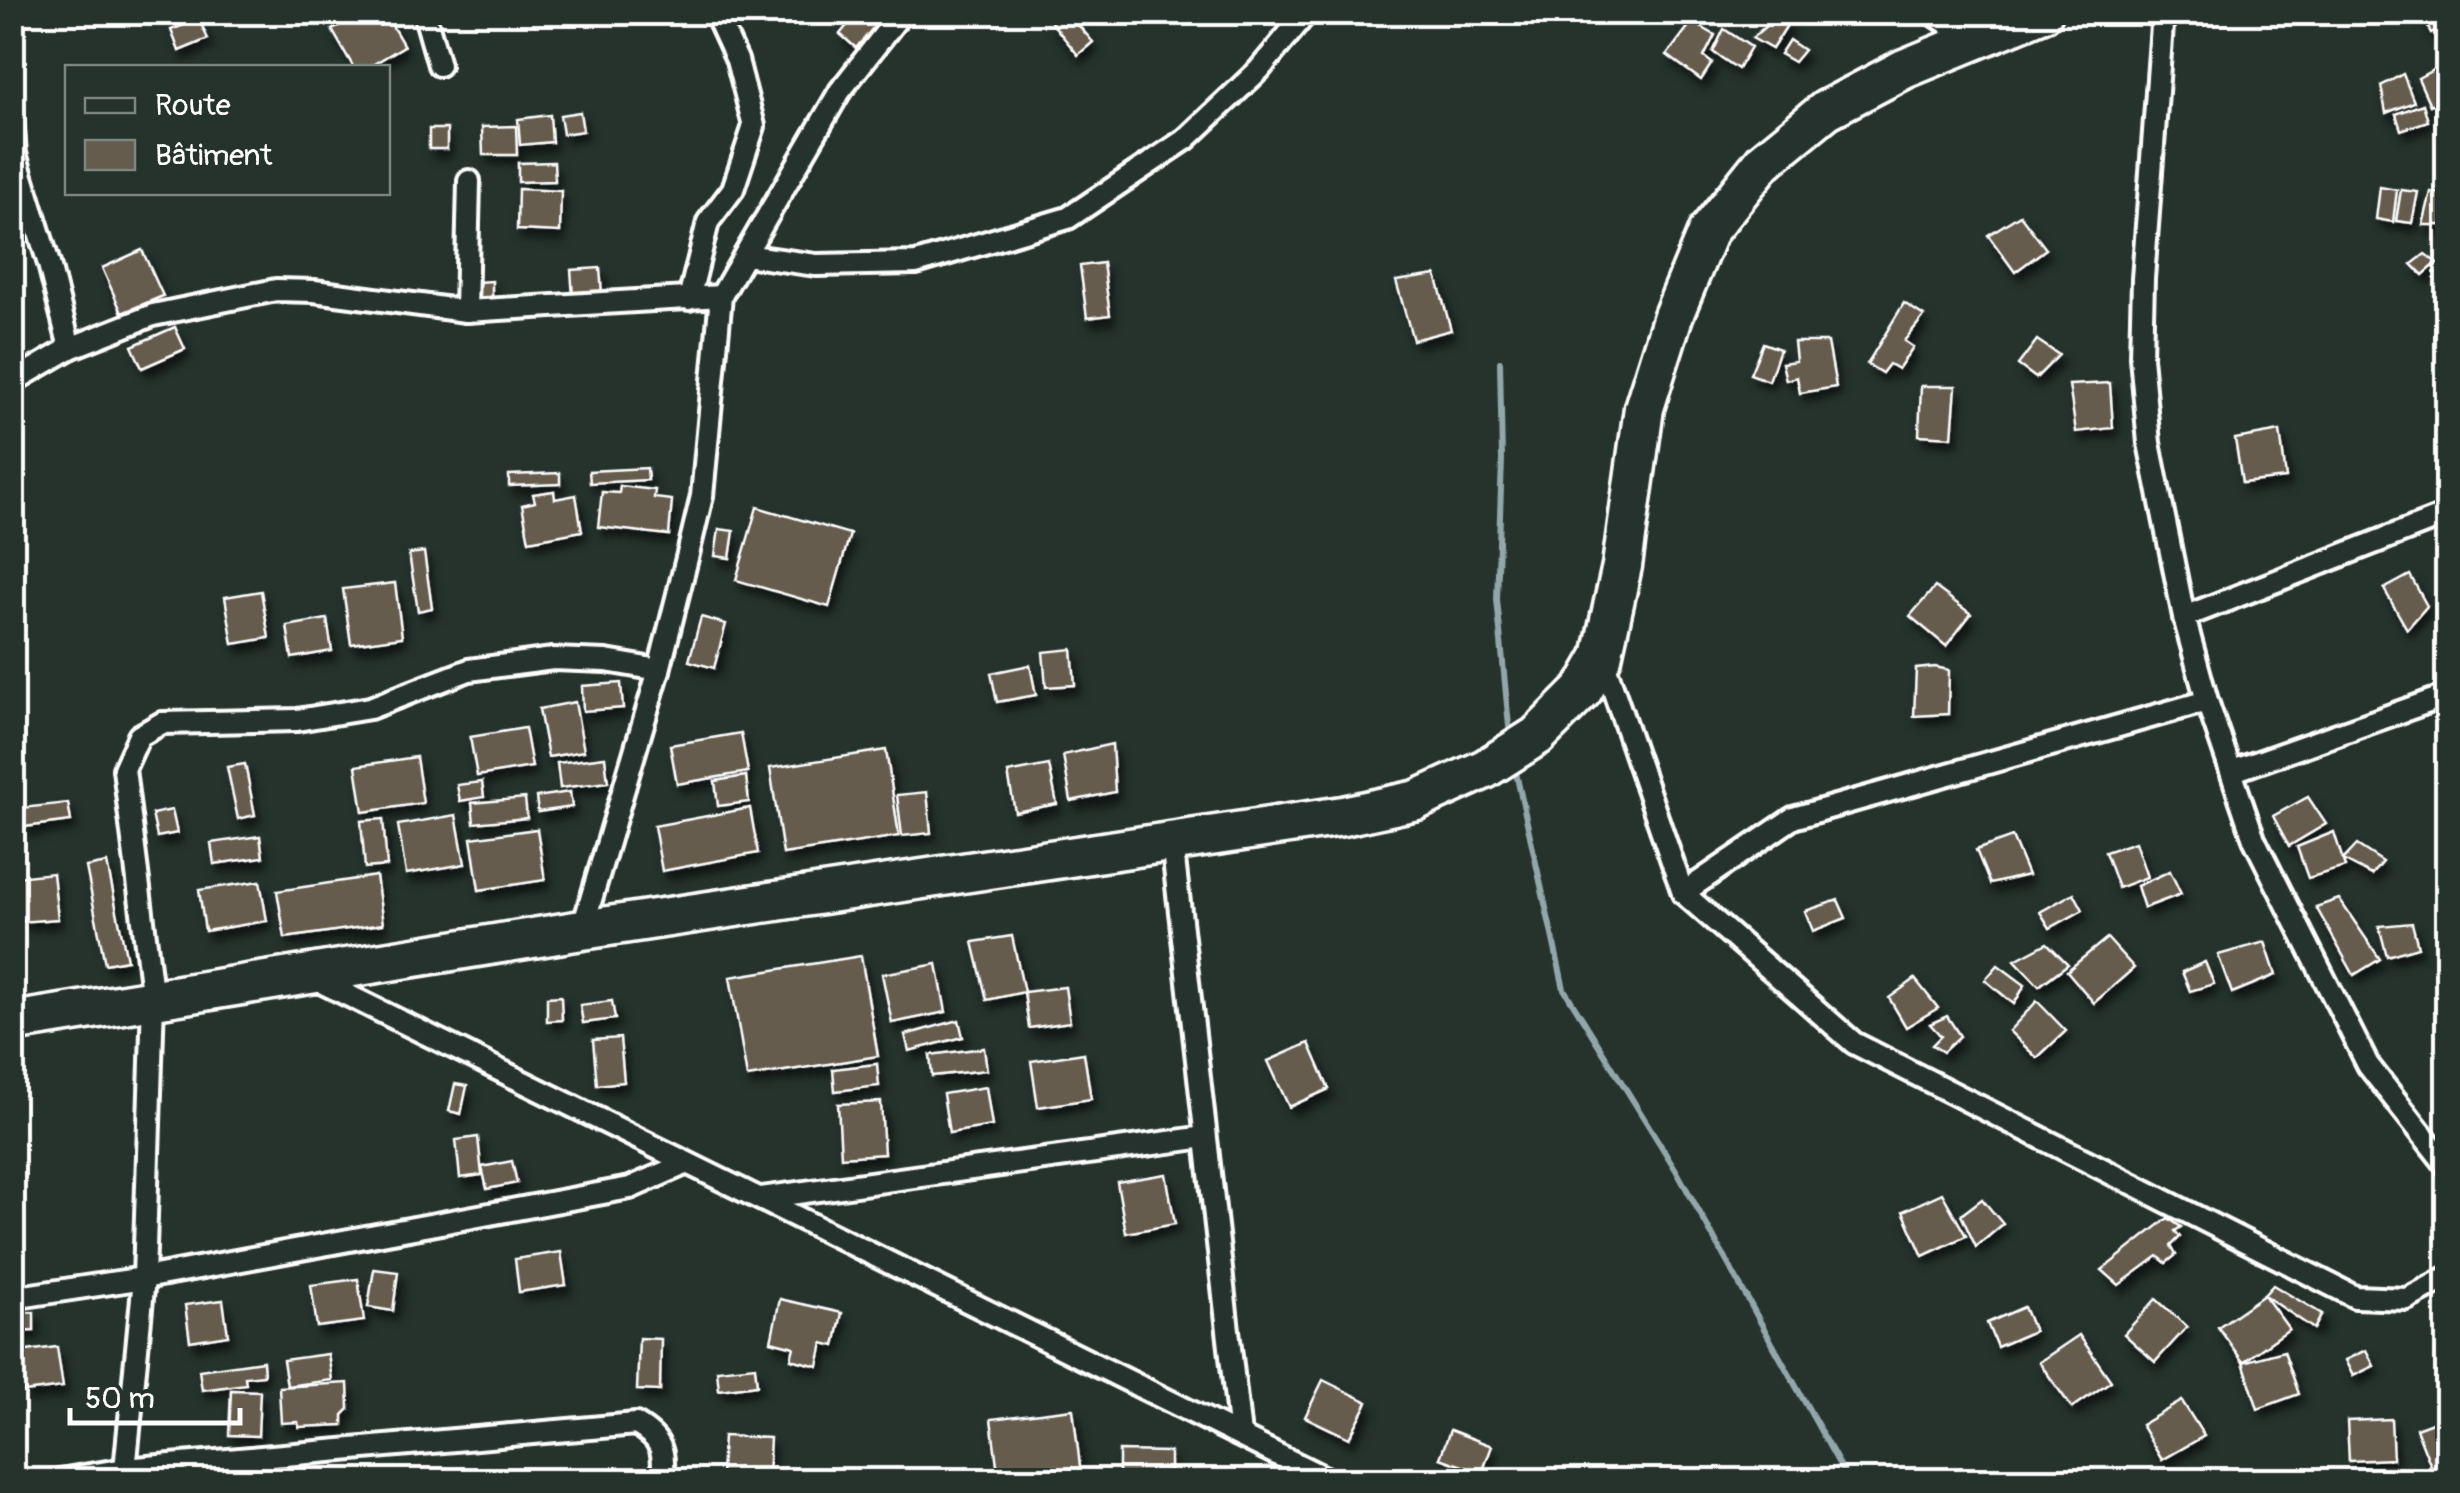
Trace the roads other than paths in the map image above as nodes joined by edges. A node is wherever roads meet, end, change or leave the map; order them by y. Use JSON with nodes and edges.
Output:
{"nodes":[{"id":1,"x":424,"y":12,"type":"edge"},
{"id":2,"x":715,"y":12,"type":"edge"},
{"id":3,"x":902,"y":12,"type":"edge"},
{"id":4,"x":1307,"y":12,"type":"edge"},
{"id":5,"x":1931,"y":12,"type":"edge"},
{"id":6,"x":2043,"y":12,"type":"edge"},
{"id":7,"x":2162,"y":12,"type":"edge"},
{"id":8,"x":1973,"y":40,"type":"junction"},
{"id":9,"x":440,"y":65,"type":"dead end"},
{"id":10,"x":12,"y":118,"type":"edge"},
{"id":11,"x":468,"y":182,"type":"dead end"},
{"id":12,"x":745,"y":255,"type":"junction"},
{"id":13,"x":721,"y":296,"type":"junction"},
{"id":14,"x":689,"y":299,"type":"junction"},
{"id":15,"x":466,"y":311,"type":"junction"},
{"id":16,"x":70,"y":348,"type":"junction"},
{"id":17,"x":12,"y":382,"type":"edge"},
{"id":18,"x":2448,"y":514,"type":"edge"},
{"id":19,"x":2184,"y":618,"type":"junction"},
{"id":20,"x":1602,"y":657,"type":"junction"},
{"id":21,"x":659,"y":670,"type":"junction"},
{"id":22,"x":2448,"y":695,"type":"edge"},
{"id":23,"x":2207,"y":701,"type":"junction"},
{"id":24,"x":2233,"y":771,"type":"junction"},
{"id":25,"x":1172,"y":842,"type":"junction"},
{"id":26,"x":1683,"y":893,"type":"junction"},
{"id":27,"x":582,"y":930,"type":"junction"},
{"id":28,"x":307,"y":975,"type":"junction"},
{"id":29,"x":153,"y":1000,"type":"junction"},
{"id":30,"x":12,"y":1022,"type":"edge"},
{"id":31,"x":1205,"y":1138,"type":"junction"},
{"id":32,"x":687,"y":1163,"type":"junction"},
{"id":33,"x":2448,"y":1167,"type":"edge"},
{"id":34,"x":759,"y":1198,"type":"junction"},
{"id":35,"x":2448,"y":1277,"type":"edge"},
{"id":36,"x":144,"y":1278,"type":"junction"},
{"id":37,"x":12,"y":1298,"type":"edge"},
{"id":38,"x":1240,"y":1436,"type":"junction"},
{"id":39,"x":125,"y":1475,"type":"edge"},
{"id":40,"x":60,"y":1480,"type":"edge"},
{"id":41,"x":663,"y":1480,"type":"edge"},
{"id":42,"x":1329,"y":1480,"type":"edge"}],
"edges":[{"from":1,"to":9,"type":"street"},
{"from":2,"to":14,"type":"street"},
{"from":3,"to":12,"type":"street"},
{"from":4,"to":12,"type":"street"},
{"from":5,"to":8,"type":"street"},
{"from":6,"to":8,"type":"highway"},
{"from":7,"to":19,"type":"street"},
{"from":8,"to":20,"type":"highway"},
{"from":10,"to":16,"type":"street"},
{"from":11,"to":15,"type":"street"},
{"from":12,"to":13,"type":"street"},
{"from":13,"to":14,"type":"street"},
{"from":13,"to":21,"type":"street"},
{"from":14,"to":15,"type":"street"},
{"from":15,"to":16,"type":"street"},
{"from":16,"to":17,"type":"street"},
{"from":18,"to":19,"type":"street"},
{"from":19,"to":23,"type":"street"},
{"from":20,"to":25,"type":"highway"},
{"from":20,"to":26,"type":"street"},
{"from":21,"to":27,"type":"street"},
{"from":21,"to":29,"type":"street"},
{"from":22,"to":24,"type":"street"},
{"from":23,"to":24,"type":"street"},
{"from":23,"to":26,"type":"street"},
{"from":24,"to":33,"type":"street"},
{"from":25,"to":27,"type":"highway"},
{"from":25,"to":31,"type":"street"},
{"from":26,"to":35,"type":"street"},
{"from":27,"to":28,"type":"highway"},
{"from":28,"to":29,"type":"highway"},
{"from":28,"to":32,"type":"street"},
{"from":29,"to":30,"type":"highway"},
{"from":29,"to":36,"type":"street"},
{"from":31,"to":34,"type":"street"},
{"from":31,"to":38,"type":"street"},
{"from":32,"to":34,"type":"street"},
{"from":32,"to":36,"type":"street"},
{"from":34,"to":38,"type":"street"},
{"from":36,"to":37,"type":"street"},
{"from":36,"to":39,"type":"street"},
{"from":38,"to":42,"type":"street"},
{"from":39,"to":40,"type":"street"},
{"from":39,"to":41,"type":"street"}]}
